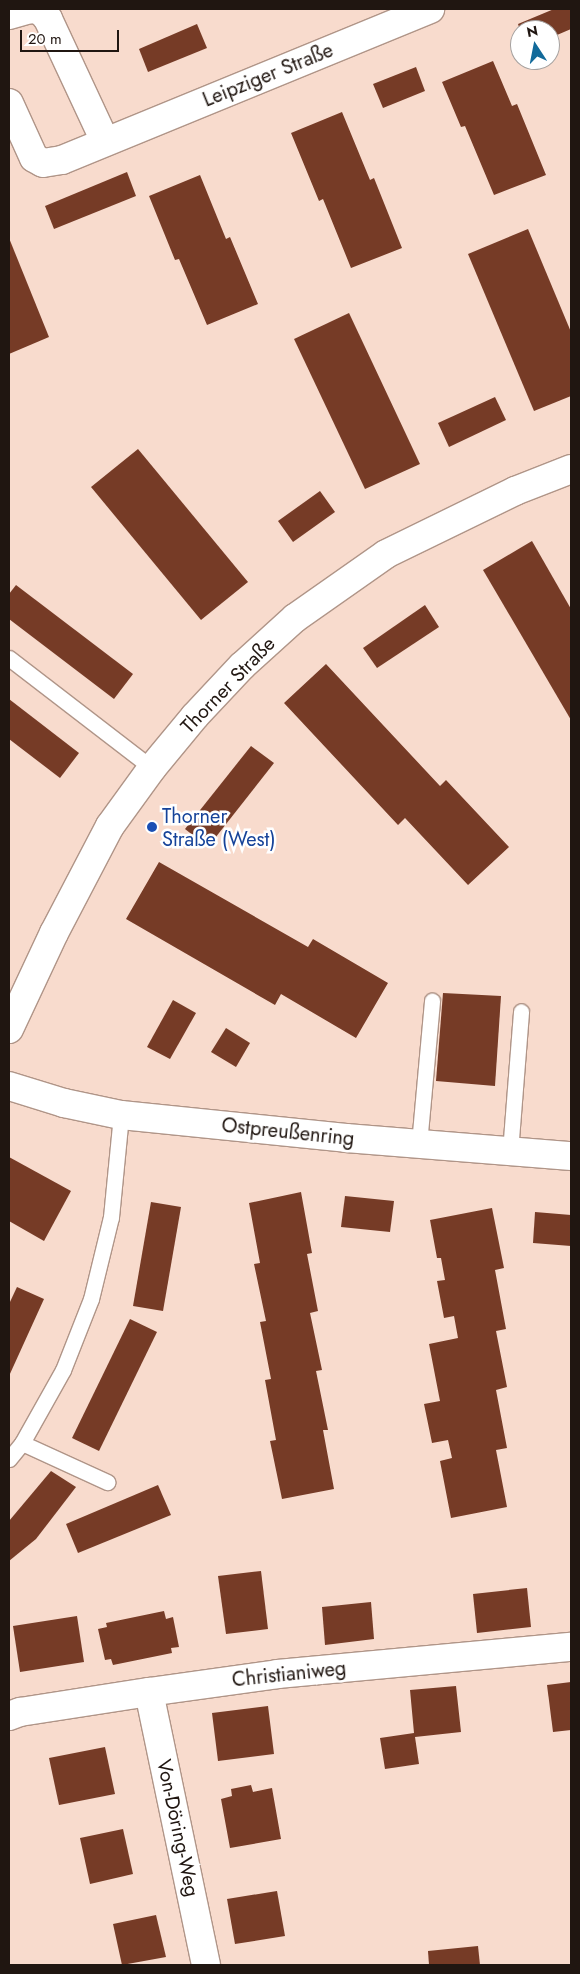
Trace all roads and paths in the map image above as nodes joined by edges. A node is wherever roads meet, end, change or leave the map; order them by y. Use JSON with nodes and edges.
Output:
{"nodes":[{"id":1,"x":430,"y":9,"type":"edge"},
{"id":2,"x":9,"y":15,"type":"edge"},
{"id":3,"x":9,"y":103,"type":"edge"},
{"id":4,"x":105,"y":141,"type":"junction"},
{"id":5,"x":571,"y":469,"type":"edge"},
{"id":6,"x":9,"y":658,"type":"edge"},
{"id":7,"x":152,"y":768,"type":"junction"},
{"id":8,"x":432,"y":1001,"type":"dead end"},
{"id":9,"x":521,"y":1011,"type":"dead end"},
{"id":10,"x":9,"y":1029,"type":"edge"},
{"id":11,"x":9,"y":1086,"type":"edge"},
{"id":12,"x":121,"y":1115,"type":"junction"},
{"id":13,"x":419,"y":1144,"type":"junction"},
{"id":14,"x":510,"y":1152,"type":"junction"},
{"id":15,"x":571,"y":1156,"type":"edge"},
{"id":16,"x":22,"y":1443,"type":"junction"},
{"id":17,"x":9,"y":1458,"type":"edge"},
{"id":18,"x":108,"y":1482,"type":"dead end"},
{"id":19,"x":571,"y":1647,"type":"edge"},
{"id":20,"x":150,"y":1692,"type":"junction"},
{"id":21,"x":9,"y":1716,"type":"edge"},
{"id":22,"x":206,"y":1965,"type":"edge"}],
"edges":[{"from":1,"to":4,"type":"street","name":"Leipziger Straße"},
{"from":2,"to":4,"type":"street"},
{"from":3,"to":4,"type":"street","name":"Leipziger Straße"},
{"from":5,"to":7,"type":"street","name":"Thorner Straße"},
{"from":6,"to":7,"type":"lane"},
{"from":7,"to":10,"type":"street","name":"Thorner Straße"},
{"from":8,"to":13,"type":"lane"},
{"from":9,"to":14,"type":"lane"},
{"from":11,"to":12,"type":"street","name":"Ostpreußenring"},
{"from":12,"to":13,"type":"street","name":"Ostpreußenring"},
{"from":12,"to":16,"type":"lane"},
{"from":13,"to":14,"type":"street","name":"Ostpreußenring"},
{"from":14,"to":15,"type":"street","name":"Ostpreußenring"},
{"from":16,"to":17,"type":"lane"},
{"from":16,"to":18,"type":"lane"},
{"from":19,"to":20,"type":"street","name":"Christianiweg"},
{"from":20,"to":21,"type":"street","name":"Christianiweg"},
{"from":20,"to":22,"type":"street","name":"Von-Döring-Weg"}]}
